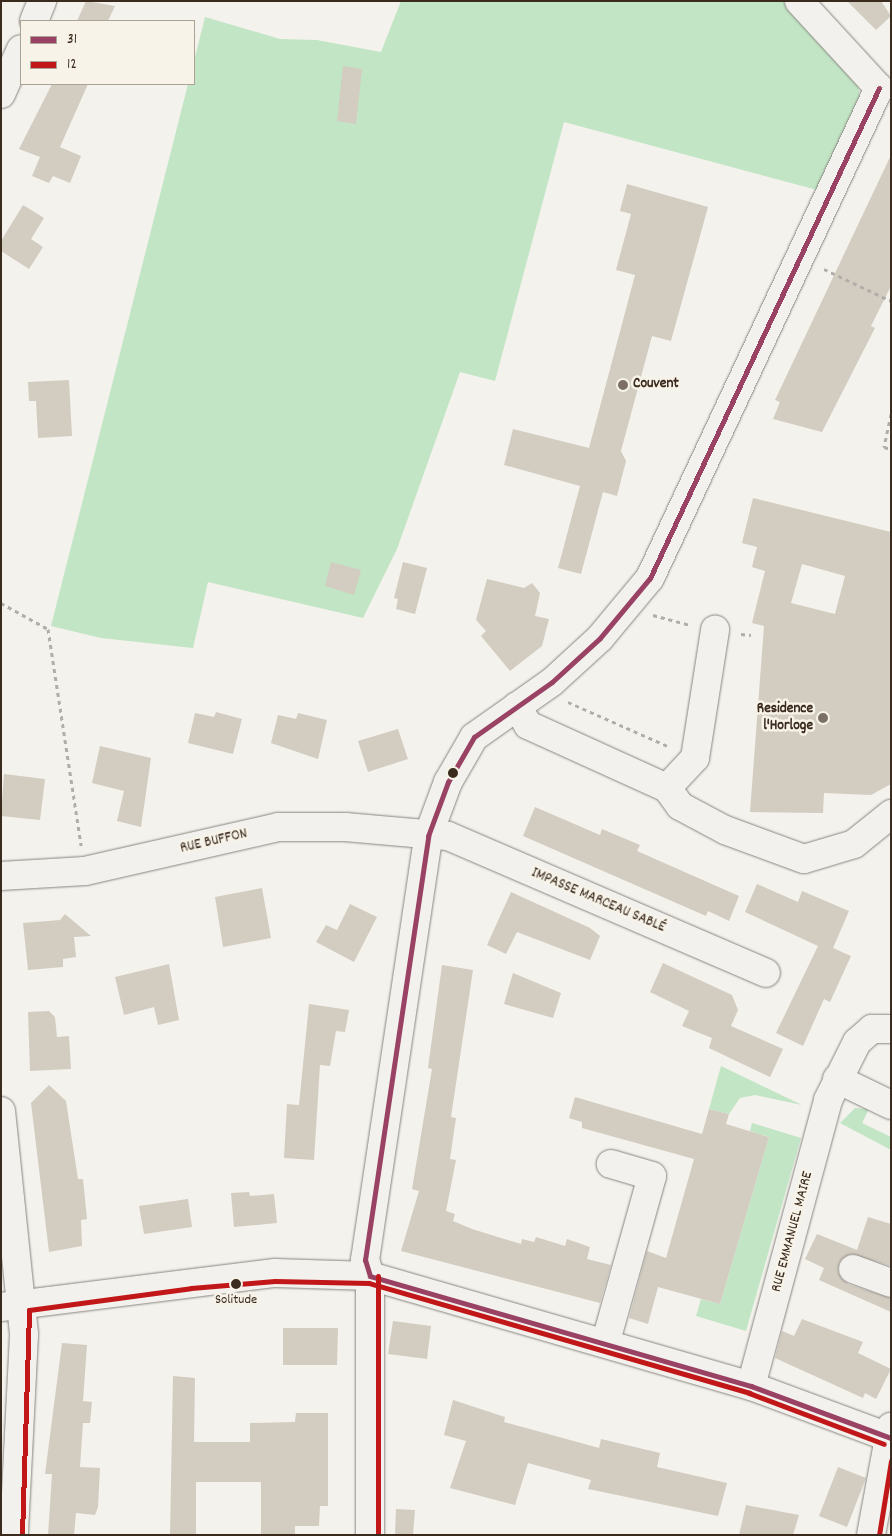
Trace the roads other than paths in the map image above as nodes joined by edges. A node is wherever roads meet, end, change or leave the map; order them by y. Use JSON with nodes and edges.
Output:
{"nodes":[{"id":1,"x":42,"y":1,"type":"edge"},
{"id":2,"x":799,"y":1,"type":"edge"},
{"id":3,"x":34,"y":20,"type":"edge"},
{"id":4,"x":20,"y":51,"type":"edge"},
{"id":5,"x":885,"y":88,"type":"edge"},
{"id":6,"x":1,"y":94,"type":"edge"},
{"id":7,"x":715,"y":630,"type":"dead end"},
{"id":8,"x":517,"y":706,"type":"junction"},
{"id":9,"x":667,"y":788,"type":"junction"},
{"id":10,"x":891,"y":814,"type":"edge"},
{"id":11,"x":428,"y":836,"type":"junction"},
{"id":12,"x":1,"y":876,"type":"edge"},
{"id":13,"x":766,"y":973,"type":"dead end"},
{"id":14,"x":891,"y":1029,"type":"edge"},
{"id":15,"x":837,"y":1079,"type":"junction"},
{"id":16,"x":891,"y":1105,"type":"edge"},
{"id":17,"x":1,"y":1111,"type":"edge"},
{"id":18,"x":611,"y":1164,"type":"dead end"},
{"id":19,"x":853,"y":1269,"type":"dead end"},
{"id":20,"x":370,"y":1276,"type":"junction"},
{"id":21,"x":891,"y":1284,"type":"edge"},
{"id":22,"x":11,"y":1306,"type":"edge"},
{"id":23,"x":606,"y":1341,"type":"junction"},
{"id":24,"x":751,"y":1386,"type":"junction"},
{"id":25,"x":889,"y":1434,"type":"edge"},
{"id":26,"x":14,"y":1535,"type":"edge"},
{"id":27,"x":370,"y":1535,"type":"edge"},
{"id":28,"x":871,"y":1535,"type":"edge"}],
"edges":[{"from":1,"to":3,"type":"street"},
{"from":2,"to":5,"type":"street"},
{"from":4,"to":6,"type":"street"},
{"from":5,"to":8,"type":"street"},
{"from":7,"to":9,"type":"street"},
{"from":8,"to":9,"type":"street"},
{"from":8,"to":11,"type":"street"},
{"from":9,"to":10,"type":"street"},
{"from":11,"to":12,"type":"street","name":"RUE BUFFON"},
{"from":11,"to":13,"type":"street","name":"IMPASSE MARCEAU SABLÉ"},
{"from":11,"to":20,"type":"street"},
{"from":14,"to":15,"type":"street","name":"RUE EMMANUEL MAIRE"},
{"from":15,"to":16,"type":"street"},
{"from":15,"to":24,"type":"street","name":"RUE EMMANUEL MAIRE"},
{"from":17,"to":22,"type":"street"},
{"from":18,"to":23,"type":"street"},
{"from":19,"to":21,"type":"street"},
{"from":20,"to":22,"type":"street"},
{"from":20,"to":23,"type":"street"},
{"from":20,"to":27,"type":"street"},
{"from":22,"to":26,"type":"street"},
{"from":23,"to":24,"type":"street"},
{"from":24,"to":25,"type":"street"},
{"from":25,"to":28,"type":"street"}]}
